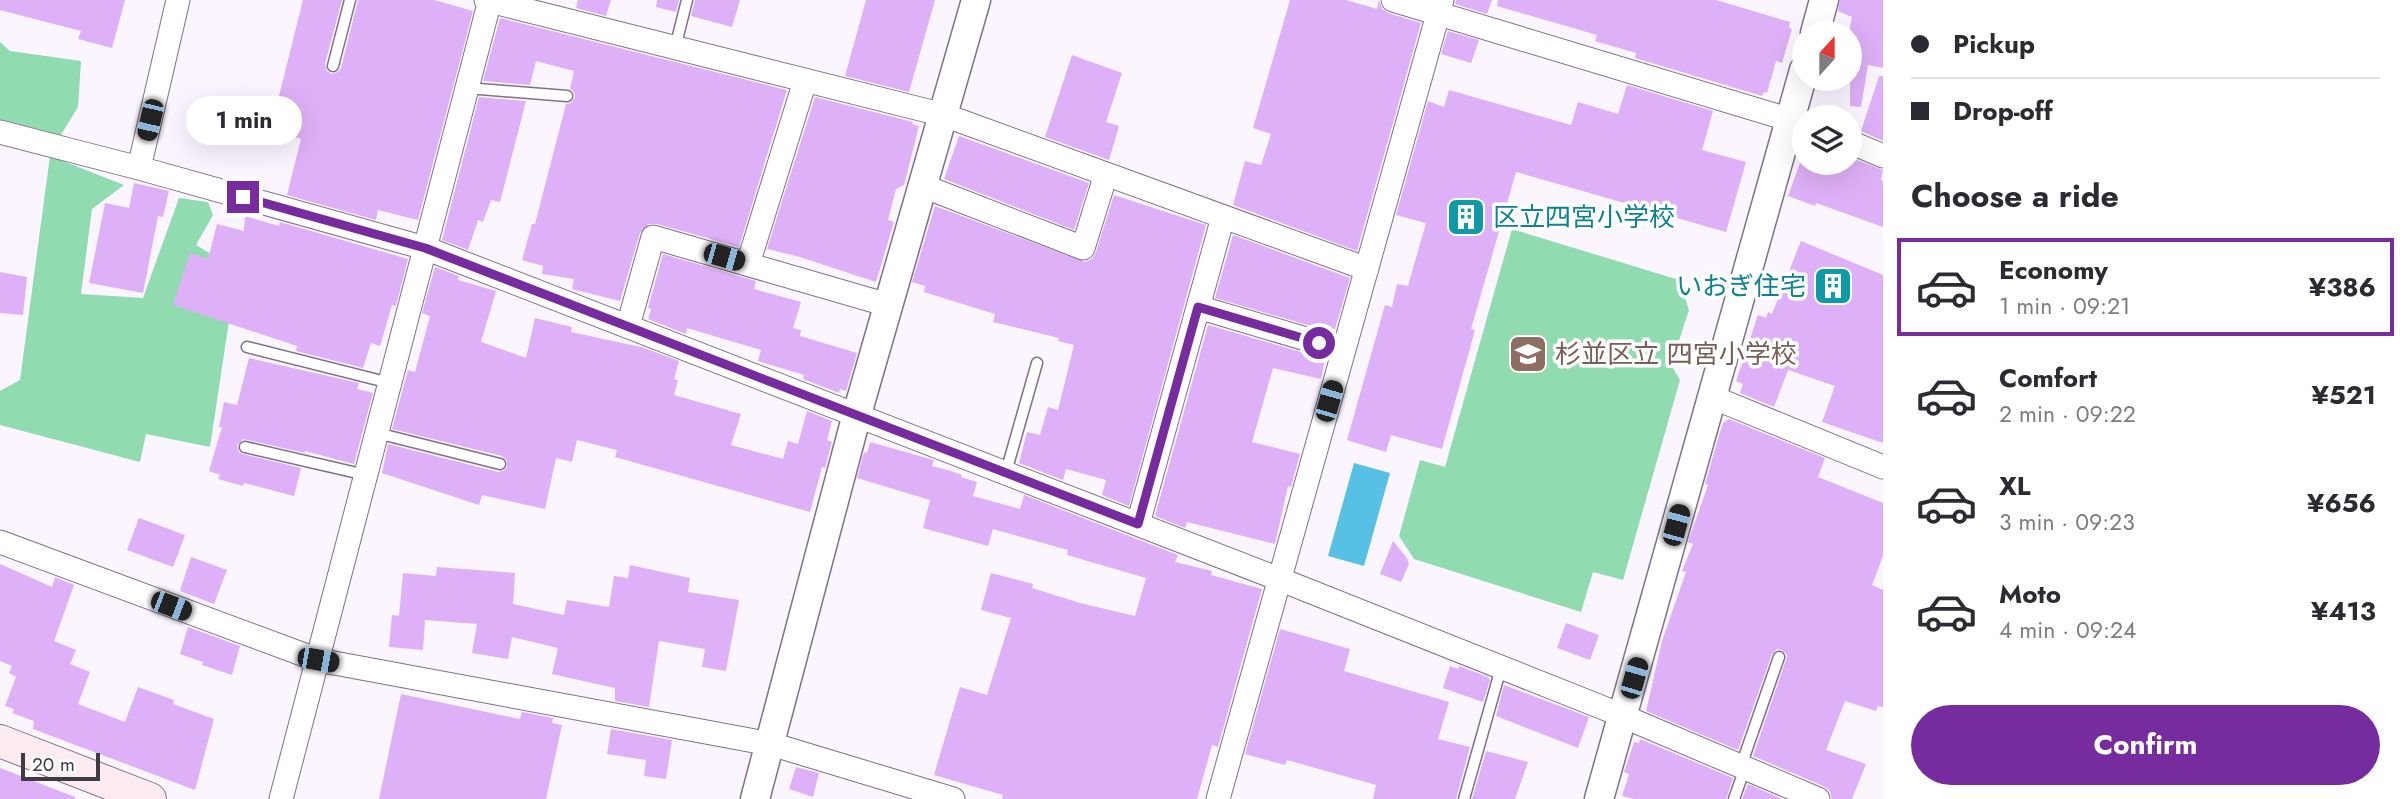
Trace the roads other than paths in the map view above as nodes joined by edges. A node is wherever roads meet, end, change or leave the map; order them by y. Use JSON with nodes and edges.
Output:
{"nodes":[{"id":1,"x":178,"y":0,"type":"edge"},
{"id":2,"x":350,"y":0,"type":"edge"},
{"id":3,"x":489,"y":0,"type":"edge"},
{"id":4,"x":687,"y":0,"type":"edge"},
{"id":5,"x":976,"y":0,"type":"edge"},
{"id":6,"x":1393,"y":0,"type":"edge"},
{"id":7,"x":1824,"y":0,"type":"edge"},
{"id":8,"x":1441,"y":6,"type":"edge"},
{"id":9,"x":1818,"y":21,"type":"edge"},
{"id":10,"x":675,"y":48,"type":"junction"},
{"id":11,"x":332,"y":66,"type":"dead end"},
{"id":12,"x":805,"y":81,"type":"junction"},
{"id":13,"x":467,"y":88,"type":"junction"},
{"id":14,"x":567,"y":96,"type":"dead end"},
{"id":15,"x":944,"y":115,"type":"junction"},
{"id":16,"x":1792,"y":119,"type":"edge"},
{"id":17,"x":0,"y":132,"type":"edge"},
{"id":18,"x":1792,"y":140,"type":"edge"},
{"id":19,"x":1862,"y":147,"type":"edge"},
{"id":20,"x":1883,"y":156,"type":"edge"},
{"id":21,"x":139,"y":168,"type":"junction"},
{"id":22,"x":1106,"y":174,"type":"junction"},
{"id":23,"x":923,"y":186,"type":"junction"},
{"id":24,"x":1223,"y":217,"type":"junction"},
{"id":25,"x":425,"y":248,"type":"junction"},
{"id":26,"x":748,"y":264,"type":"junction"},
{"id":27,"x":1367,"y":269,"type":"junction"},
{"id":28,"x":888,"y":304,"type":"junction"},
{"id":29,"x":1198,"y":307,"type":"junction"},
{"id":30,"x":628,"y":326,"type":"junction"},
{"id":31,"x":247,"y":347,"type":"dead end"},
{"id":32,"x":1343,"y":350,"type":"junction"},
{"id":33,"x":1037,"y":363,"type":"dead end"},
{"id":34,"x":390,"y":383,"type":"junction"},
{"id":35,"x":1712,"y":397,"type":"junction"},
{"id":36,"x":857,"y":414,"type":"junction"},
{"id":37,"x":377,"y":433,"type":"junction"},
{"id":38,"x":245,"y":447,"type":"dead end"},
{"id":39,"x":500,"y":464,"type":"dead end"},
{"id":40,"x":1883,"y":467,"type":"edge"},
{"id":41,"x":1006,"y":472,"type":"junction"},
{"id":42,"x":366,"y":475,"type":"junction"},
{"id":43,"x":1138,"y":524,"type":"junction"},
{"id":44,"x":0,"y":542,"type":"edge"},
{"id":45,"x":1279,"y":579,"type":"junction"},
{"id":46,"x":1779,"y":657,"type":"dead end"},
{"id":47,"x":318,"y":660,"type":"junction"},
{"id":48,"x":1501,"y":668,"type":"junction"},
{"id":49,"x":1623,"y":716,"type":"junction"},
{"id":50,"x":0,"y":741,"type":"edge"},
{"id":51,"x":771,"y":744,"type":"junction"},
{"id":52,"x":1743,"y":768,"type":"junction"},
{"id":53,"x":150,"y":799,"type":"edge"},
{"id":54,"x":281,"y":799,"type":"edge"},
{"id":55,"x":755,"y":799,"type":"edge"},
{"id":56,"x":953,"y":799,"type":"edge"},
{"id":57,"x":1218,"y":799,"type":"edge"},
{"id":58,"x":1464,"y":799,"type":"edge"},
{"id":59,"x":1600,"y":799,"type":"edge"},
{"id":60,"x":1734,"y":799,"type":"edge"},
{"id":61,"x":1818,"y":799,"type":"edge"}],
"edges":[{"from":1,"to":21,"type":"street"},
{"from":2,"to":11,"type":"lane"},
{"from":3,"to":10,"type":"street"},
{"from":3,"to":13,"type":"street"},
{"from":4,"to":10,"type":"lane"},
{"from":5,"to":15,"type":"street"},
{"from":6,"to":8,"type":"street"},
{"from":7,"to":9,"type":"street"},
{"from":8,"to":16,"type":"street"},
{"from":8,"to":27,"type":"street"},
{"from":10,"to":12,"type":"street"},
{"from":12,"to":15,"type":"street"},
{"from":12,"to":26,"type":"street"},
{"from":13,"to":14,"type":"lane"},
{"from":13,"to":25,"type":"street"},
{"from":15,"to":22,"type":"street"},
{"from":15,"to":23,"type":"street"},
{"from":17,"to":21,"type":"street"},
{"from":18,"to":35,"type":"street"},
{"from":19,"to":20,"type":"street"},
{"from":21,"to":25,"type":"street"},
{"from":22,"to":23,"type":"street"},
{"from":22,"to":24,"type":"street"},
{"from":23,"to":28,"type":"street"},
{"from":24,"to":27,"type":"street"},
{"from":24,"to":29,"type":"street"},
{"from":25,"to":30,"type":"street"},
{"from":25,"to":34,"type":"street"},
{"from":26,"to":28,"type":"street"},
{"from":26,"to":30,"type":"street"},
{"from":27,"to":32,"type":"street"},
{"from":28,"to":36,"type":"street"},
{"from":29,"to":32,"type":"street"},
{"from":29,"to":43,"type":"street"},
{"from":30,"to":36,"type":"street"},
{"from":31,"to":34,"type":"lane"},
{"from":32,"to":45,"type":"street"},
{"from":33,"to":41,"type":"lane"},
{"from":34,"to":37,"type":"street"},
{"from":35,"to":40,"type":"street"},
{"from":35,"to":49,"type":"street"},
{"from":36,"to":41,"type":"street"},
{"from":36,"to":51,"type":"street"},
{"from":37,"to":39,"type":"lane"},
{"from":37,"to":42,"type":"street"},
{"from":38,"to":42,"type":"lane"},
{"from":41,"to":43,"type":"street"},
{"from":42,"to":47,"type":"street"},
{"from":43,"to":45,"type":"street"},
{"from":44,"to":47,"type":"street"},
{"from":45,"to":48,"type":"street"},
{"from":45,"to":57,"type":"street"},
{"from":46,"to":52,"type":"lane"},
{"from":47,"to":51,"type":"street"},
{"from":47,"to":54,"type":"street"},
{"from":48,"to":49,"type":"street"},
{"from":48,"to":58,"type":"lane"},
{"from":49,"to":52,"type":"street"},
{"from":49,"to":59,"type":"street"},
{"from":50,"to":53,"type":"main road"},
{"from":51,"to":55,"type":"street"},
{"from":51,"to":56,"type":"street"},
{"from":52,"to":60,"type":"lane"},
{"from":52,"to":61,"type":"street"}]}
